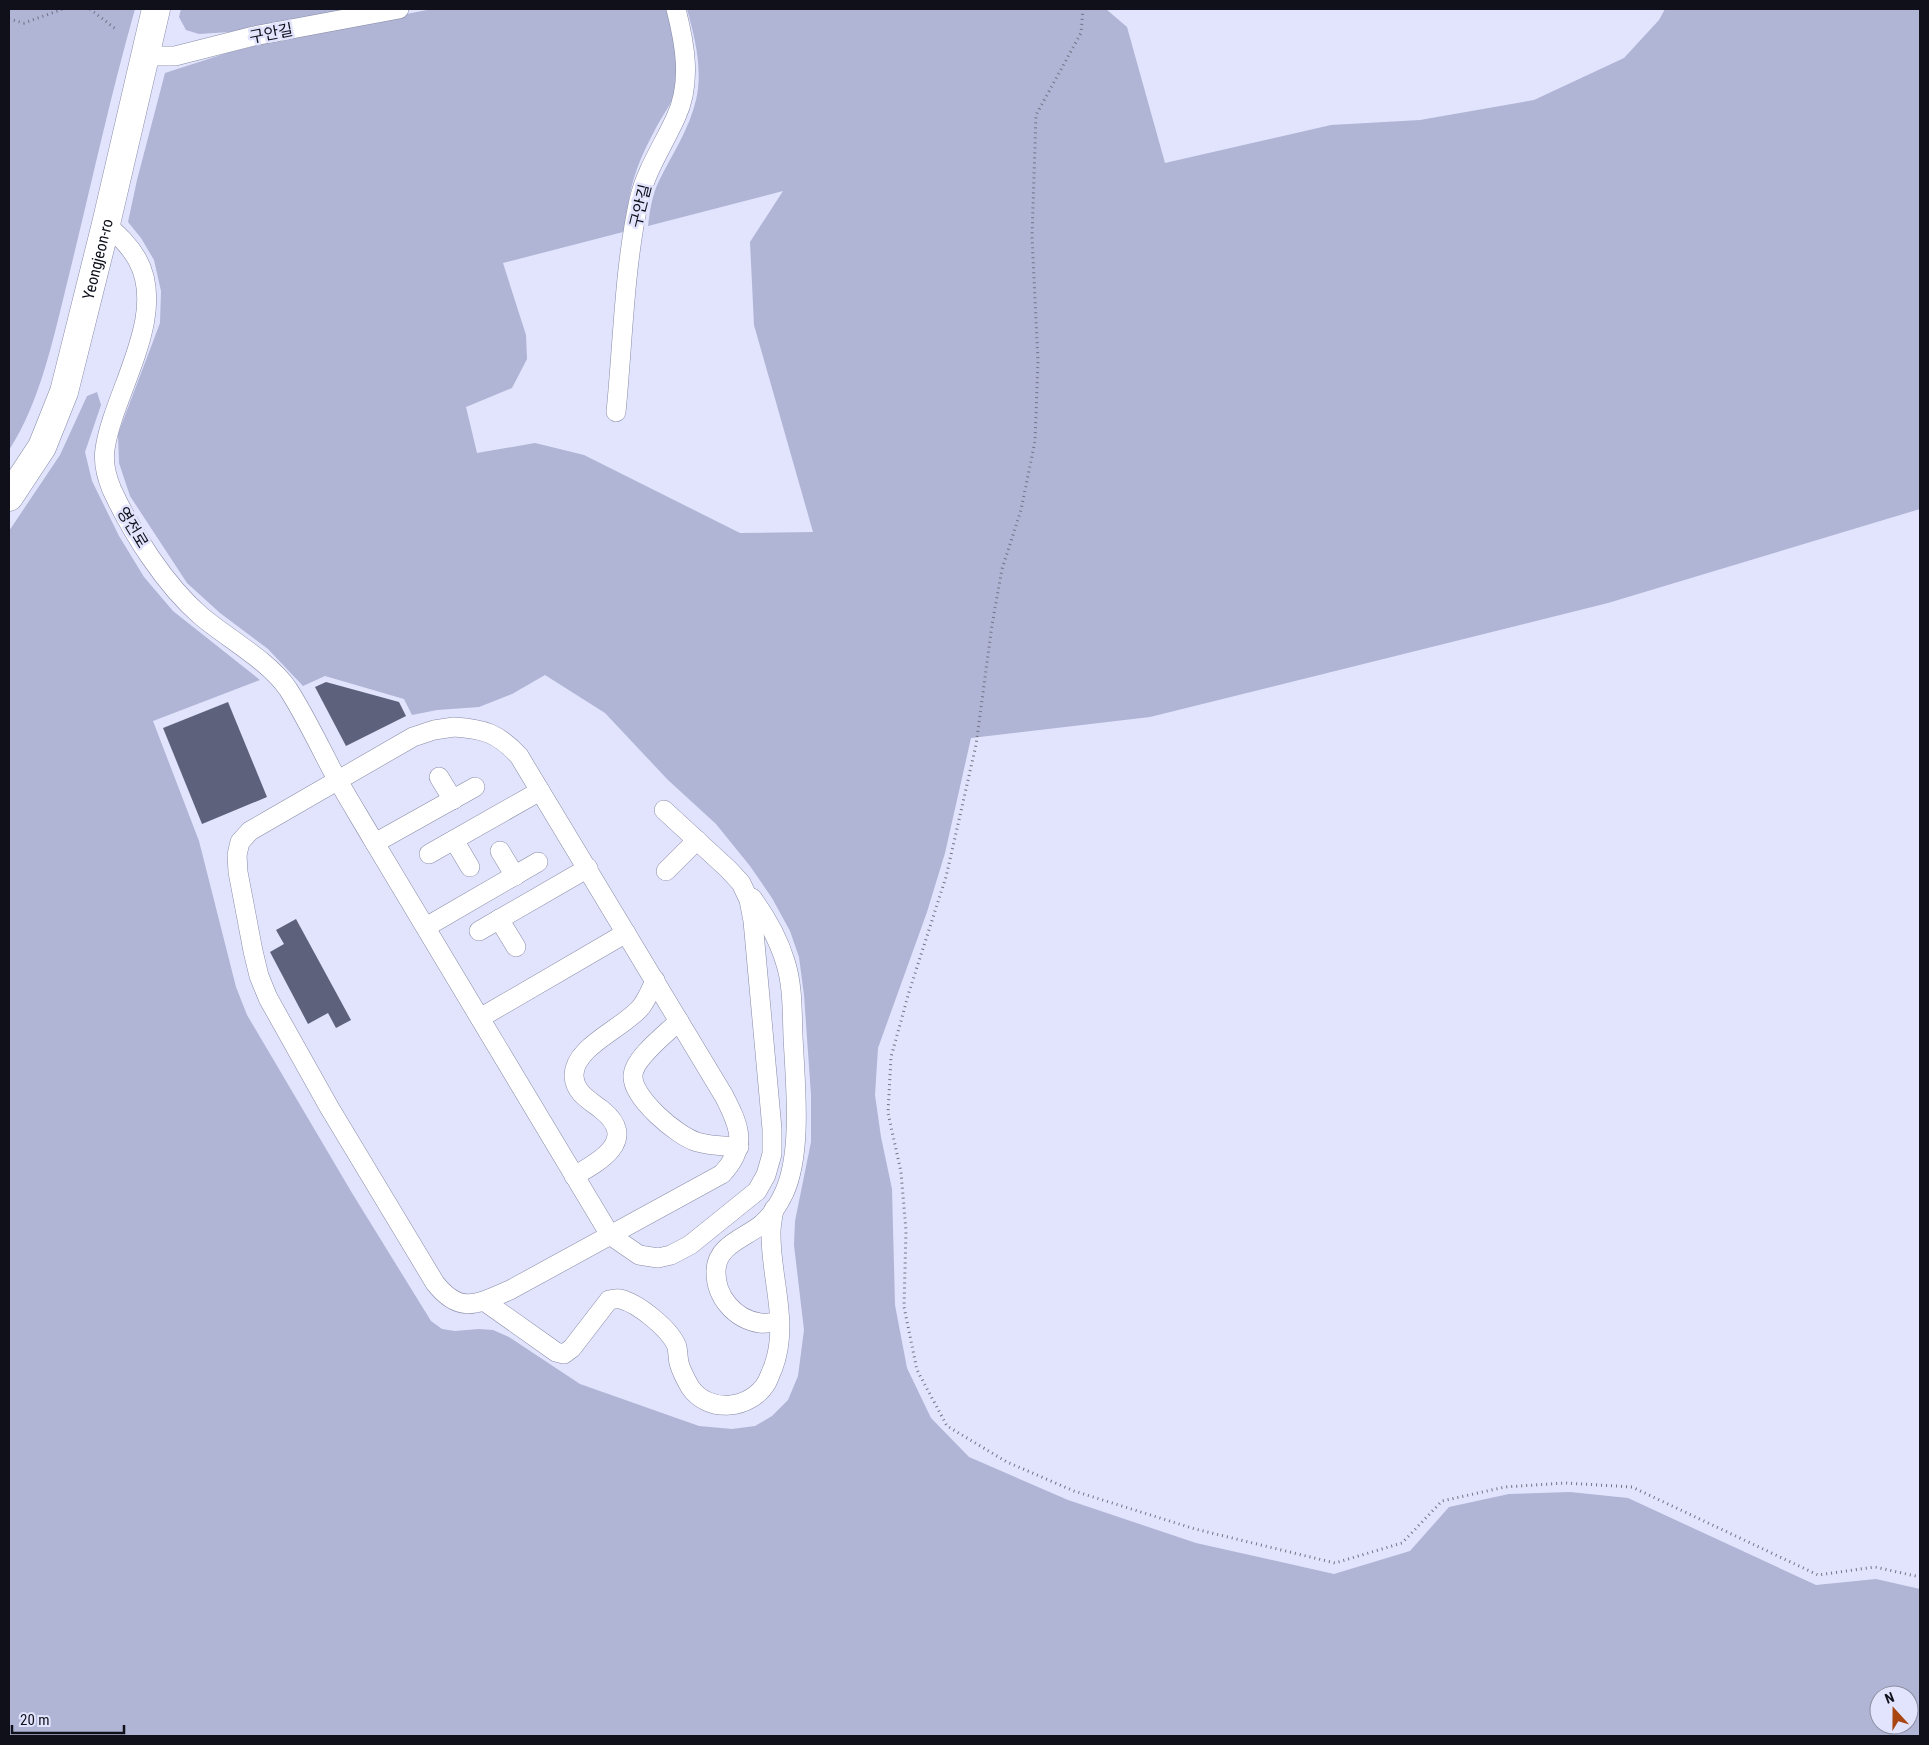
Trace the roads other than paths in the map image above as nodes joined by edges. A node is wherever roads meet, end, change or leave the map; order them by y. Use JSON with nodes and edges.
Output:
{"nodes":[{"id":1,"x":156,"y":9,"type":"edge"},
{"id":2,"x":399,"y":9,"type":"edge"},
{"id":3,"x":676,"y":9,"type":"edge"},
{"id":4,"x":144,"y":56,"type":"junction"},
{"id":5,"x":106,"y":224,"type":"junction"},
{"id":6,"x":616,"y":412,"type":"dead end"},
{"id":7,"x":9,"y":497,"type":"edge"},
{"id":8,"x":439,"y":777,"type":"dead end"},
{"id":9,"x":338,"y":780,"type":"junction"},
{"id":10,"x":475,"y":787,"type":"dead end"},
{"id":11,"x":540,"y":791,"type":"junction"},
{"id":12,"x":453,"y":800,"type":"junction"},
{"id":13,"x":664,"y":810,"type":"dead end"},
{"id":14,"x":454,"y":840,"type":"junction"},
{"id":15,"x":697,"y":840,"type":"junction"},
{"id":16,"x":375,"y":843,"type":"junction"},
{"id":17,"x":500,"y":851,"type":"dead end"},
{"id":18,"x":429,"y":854,"type":"dead end"},
{"id":19,"x":538,"y":862,"type":"dead end"},
{"id":20,"x":470,"y":868,"type":"dead end"},
{"id":21,"x":588,"y":868,"type":"junction"},
{"id":22,"x":666,"y":871,"type":"dead end"},
{"id":23,"x":515,"y":876,"type":"junction"},
{"id":24,"x":741,"y":882,"type":"junction"},
{"id":25,"x":499,"y":919,"type":"junction"},
{"id":26,"x":426,"y":927,"type":"junction"},
{"id":27,"x":479,"y":931,"type":"dead end"},
{"id":28,"x":626,"y":932,"type":"junction"},
{"id":29,"x":516,"y":947,"type":"dead end"},
{"id":30,"x":655,"y":980,"type":"junction"},
{"id":31,"x":480,"y":1018,"type":"junction"},
{"id":32,"x":679,"y":1020,"type":"junction"},
{"id":33,"x":738,"y":1147,"type":"junction"},
{"id":34,"x":574,"y":1176,"type":"junction"},
{"id":35,"x":774,"y":1209,"type":"junction"},
{"id":36,"x":610,"y":1235,"type":"junction"},
{"id":37,"x":484,"y":1301,"type":"junction"},
{"id":38,"x":779,"y":1322,"type":"junction"}],
"edges":[{"from":1,"to":4,"type":"street","name":"Yeongjeon-ro"},
{"from":2,"to":4,"type":"lane","name":"구안길"},
{"from":3,"to":6,"type":"lane","name":"구안길"},
{"from":4,"to":5,"type":"street","name":"Yeongjeon-ro"},
{"from":5,"to":7,"type":"street","name":"Yeongjeon-ro"},
{"from":5,"to":9,"type":"lane","name":"영전로"},
{"from":8,"to":12,"type":"lane"},
{"from":9,"to":11,"type":"lane"},
{"from":9,"to":16,"type":"lane","name":"영전로"},
{"from":9,"to":37,"type":"lane"},
{"from":10,"to":12,"type":"lane"},
{"from":11,"to":14,"type":"lane"},
{"from":11,"to":21,"type":"lane"},
{"from":12,"to":16,"type":"lane"},
{"from":13,"to":15,"type":"lane"},
{"from":14,"to":18,"type":"lane"},
{"from":14,"to":20,"type":"lane"},
{"from":15,"to":22,"type":"lane"},
{"from":15,"to":24,"type":"lane"},
{"from":16,"to":26,"type":"lane","name":"영전로"},
{"from":17,"to":23,"type":"lane"},
{"from":19,"to":23,"type":"lane"},
{"from":21,"to":25,"type":"lane"},
{"from":21,"to":28,"type":"lane"},
{"from":23,"to":26,"type":"lane"},
{"from":24,"to":35,"type":"lane"},
{"from":24,"to":36,"type":"lane"},
{"from":25,"to":27,"type":"lane"},
{"from":25,"to":29,"type":"lane"},
{"from":26,"to":31,"type":"lane","name":"영전로"},
{"from":28,"to":30,"type":"lane"},
{"from":28,"to":31,"type":"lane"},
{"from":30,"to":32,"type":"lane"},
{"from":30,"to":34,"type":"lane"},
{"from":31,"to":34,"type":"lane","name":"영전로"},
{"from":32,"to":33,"type":"lane"},
{"from":32,"to":33,"type":"lane"},
{"from":33,"to":36,"type":"lane"},
{"from":34,"to":36,"type":"lane","name":"영전로"},
{"from":35,"to":38,"type":"lane"},
{"from":35,"to":38,"type":"lane"},
{"from":36,"to":37,"type":"lane"},
{"from":37,"to":38,"type":"lane"}]}
